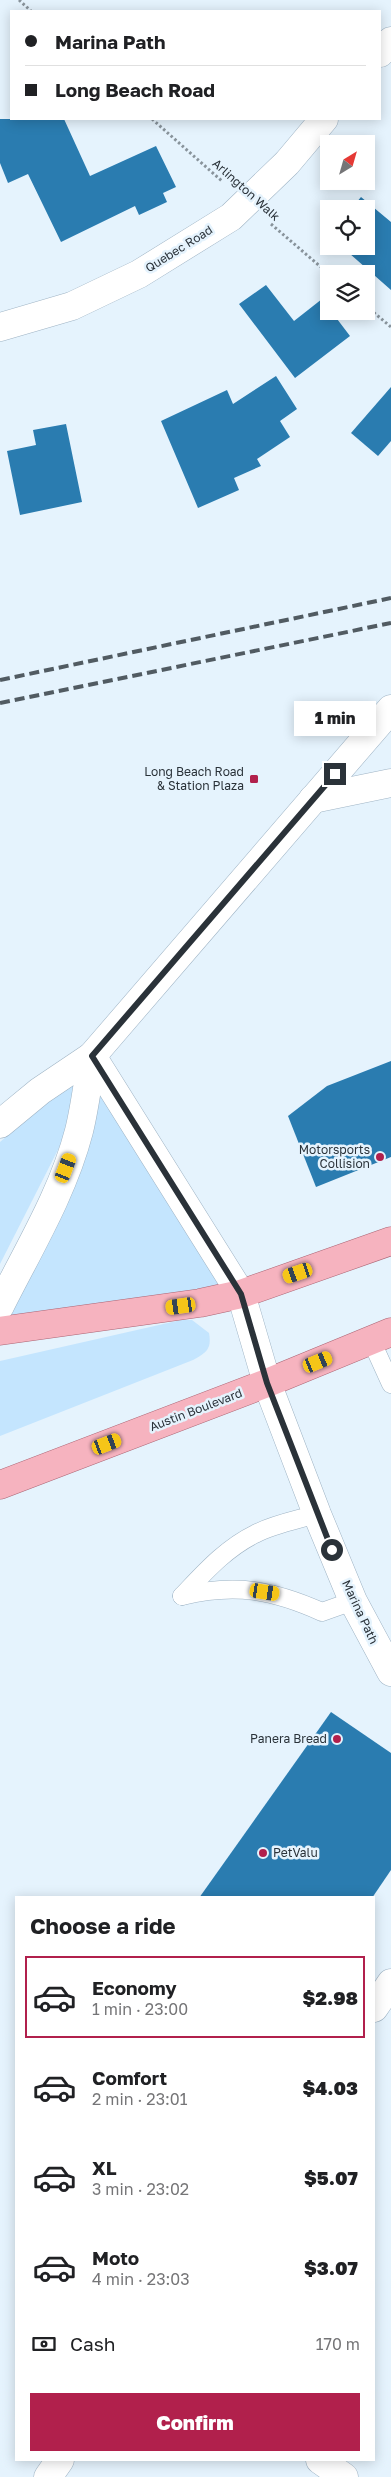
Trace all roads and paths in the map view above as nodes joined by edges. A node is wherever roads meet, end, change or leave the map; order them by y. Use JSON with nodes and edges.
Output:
{"nodes":[{"id":1,"x":19,"y":0,"type":"edge"},
{"id":2,"x":30,"y":10,"type":"edge"},
{"id":3,"x":391,"y":40,"type":"edge"},
{"id":4,"x":381,"y":52,"type":"edge"},
{"id":5,"x":153,"y":120,"type":"edge"},
{"id":6,"x":323,"y":120,"type":"edge"},
{"id":7,"x":246,"y":203,"type":"junction"},
{"id":8,"x":320,"y":266,"type":"edge"},
{"id":9,"x":375,"y":314,"type":"edge"},
{"id":10,"x":0,"y":327,"type":"edge"},
{"id":11,"x":391,"y":327,"type":"edge"},
{"id":12,"x":391,"y":709,"type":"edge"},
{"id":13,"x":391,"y":783,"type":"edge"},
{"id":14,"x":313,"y":799,"type":"junction"},
{"id":15,"x":92,"y":1056,"type":"junction"},
{"id":16,"x":0,"y":1124,"type":"edge"},
{"id":17,"x":391,"y":1241,"type":"edge"},
{"id":18,"x":241,"y":1294,"type":"junction"},
{"id":19,"x":0,"y":1306,"type":"edge"},
{"id":20,"x":0,"y":1331,"type":"edge"},
{"id":21,"x":381,"y":1336,"type":"edge"},
{"id":22,"x":267,"y":1383,"type":"junction"},
{"id":23,"x":391,"y":1384,"type":"edge"},
{"id":24,"x":0,"y":1485,"type":"edge"},
{"id":25,"x":317,"y":1514,"type":"junction"},
{"id":26,"x":353,"y":1601,"type":"junction"},
{"id":27,"x":391,"y":1672,"type":"edge"},
{"id":28,"x":391,"y":1983,"type":"edge"},
{"id":29,"x":375,"y":2007,"type":"edge"},
{"id":30,"x":59,"y":2461,"type":"edge"},
{"id":31,"x":321,"y":2461,"type":"edge"},
{"id":32,"x":48,"y":2477,"type":"edge"},
{"id":33,"x":344,"y":2477,"type":"edge"}],
"edges":[{"from":1,"to":2,"type":"path"},
{"from":3,"to":4,"type":"street"},
{"from":5,"to":7,"type":"path","name":"Arlington Walk"},
{"from":6,"to":7,"type":"street","name":"Quebec Road"},
{"from":7,"to":8,"type":"path","name":"Arlington Walk"},
{"from":7,"to":10,"type":"street","name":"Quebec Road"},
{"from":9,"to":11,"type":"path"},
{"from":12,"to":14,"type":"street"},
{"from":13,"to":14,"type":"street"},
{"from":14,"to":15,"type":"street"},
{"from":15,"to":16,"type":"street"},
{"from":15,"to":18,"type":"street","name":"Marina Path"},
{"from":15,"to":19,"type":"street"},
{"from":17,"to":18,"type":"main road"},
{"from":18,"to":20,"type":"main road"},
{"from":18,"to":22,"type":"street","name":"Marina Path"},
{"from":21,"to":22,"type":"main road","name":"Austin Boulevard"},
{"from":21,"to":23,"type":"lane"},
{"from":22,"to":24,"type":"main road","name":"Austin Boulevard"},
{"from":22,"to":25,"type":"street","name":"Marina Path"},
{"from":25,"to":26,"type":"street","name":"Marina Path"},
{"from":25,"to":26,"type":"lane"},
{"from":26,"to":27,"type":"street","name":"Marina Path"},
{"from":28,"to":29,"type":"street"},
{"from":30,"to":32,"type":"street"},
{"from":31,"to":33,"type":"street"}]}
